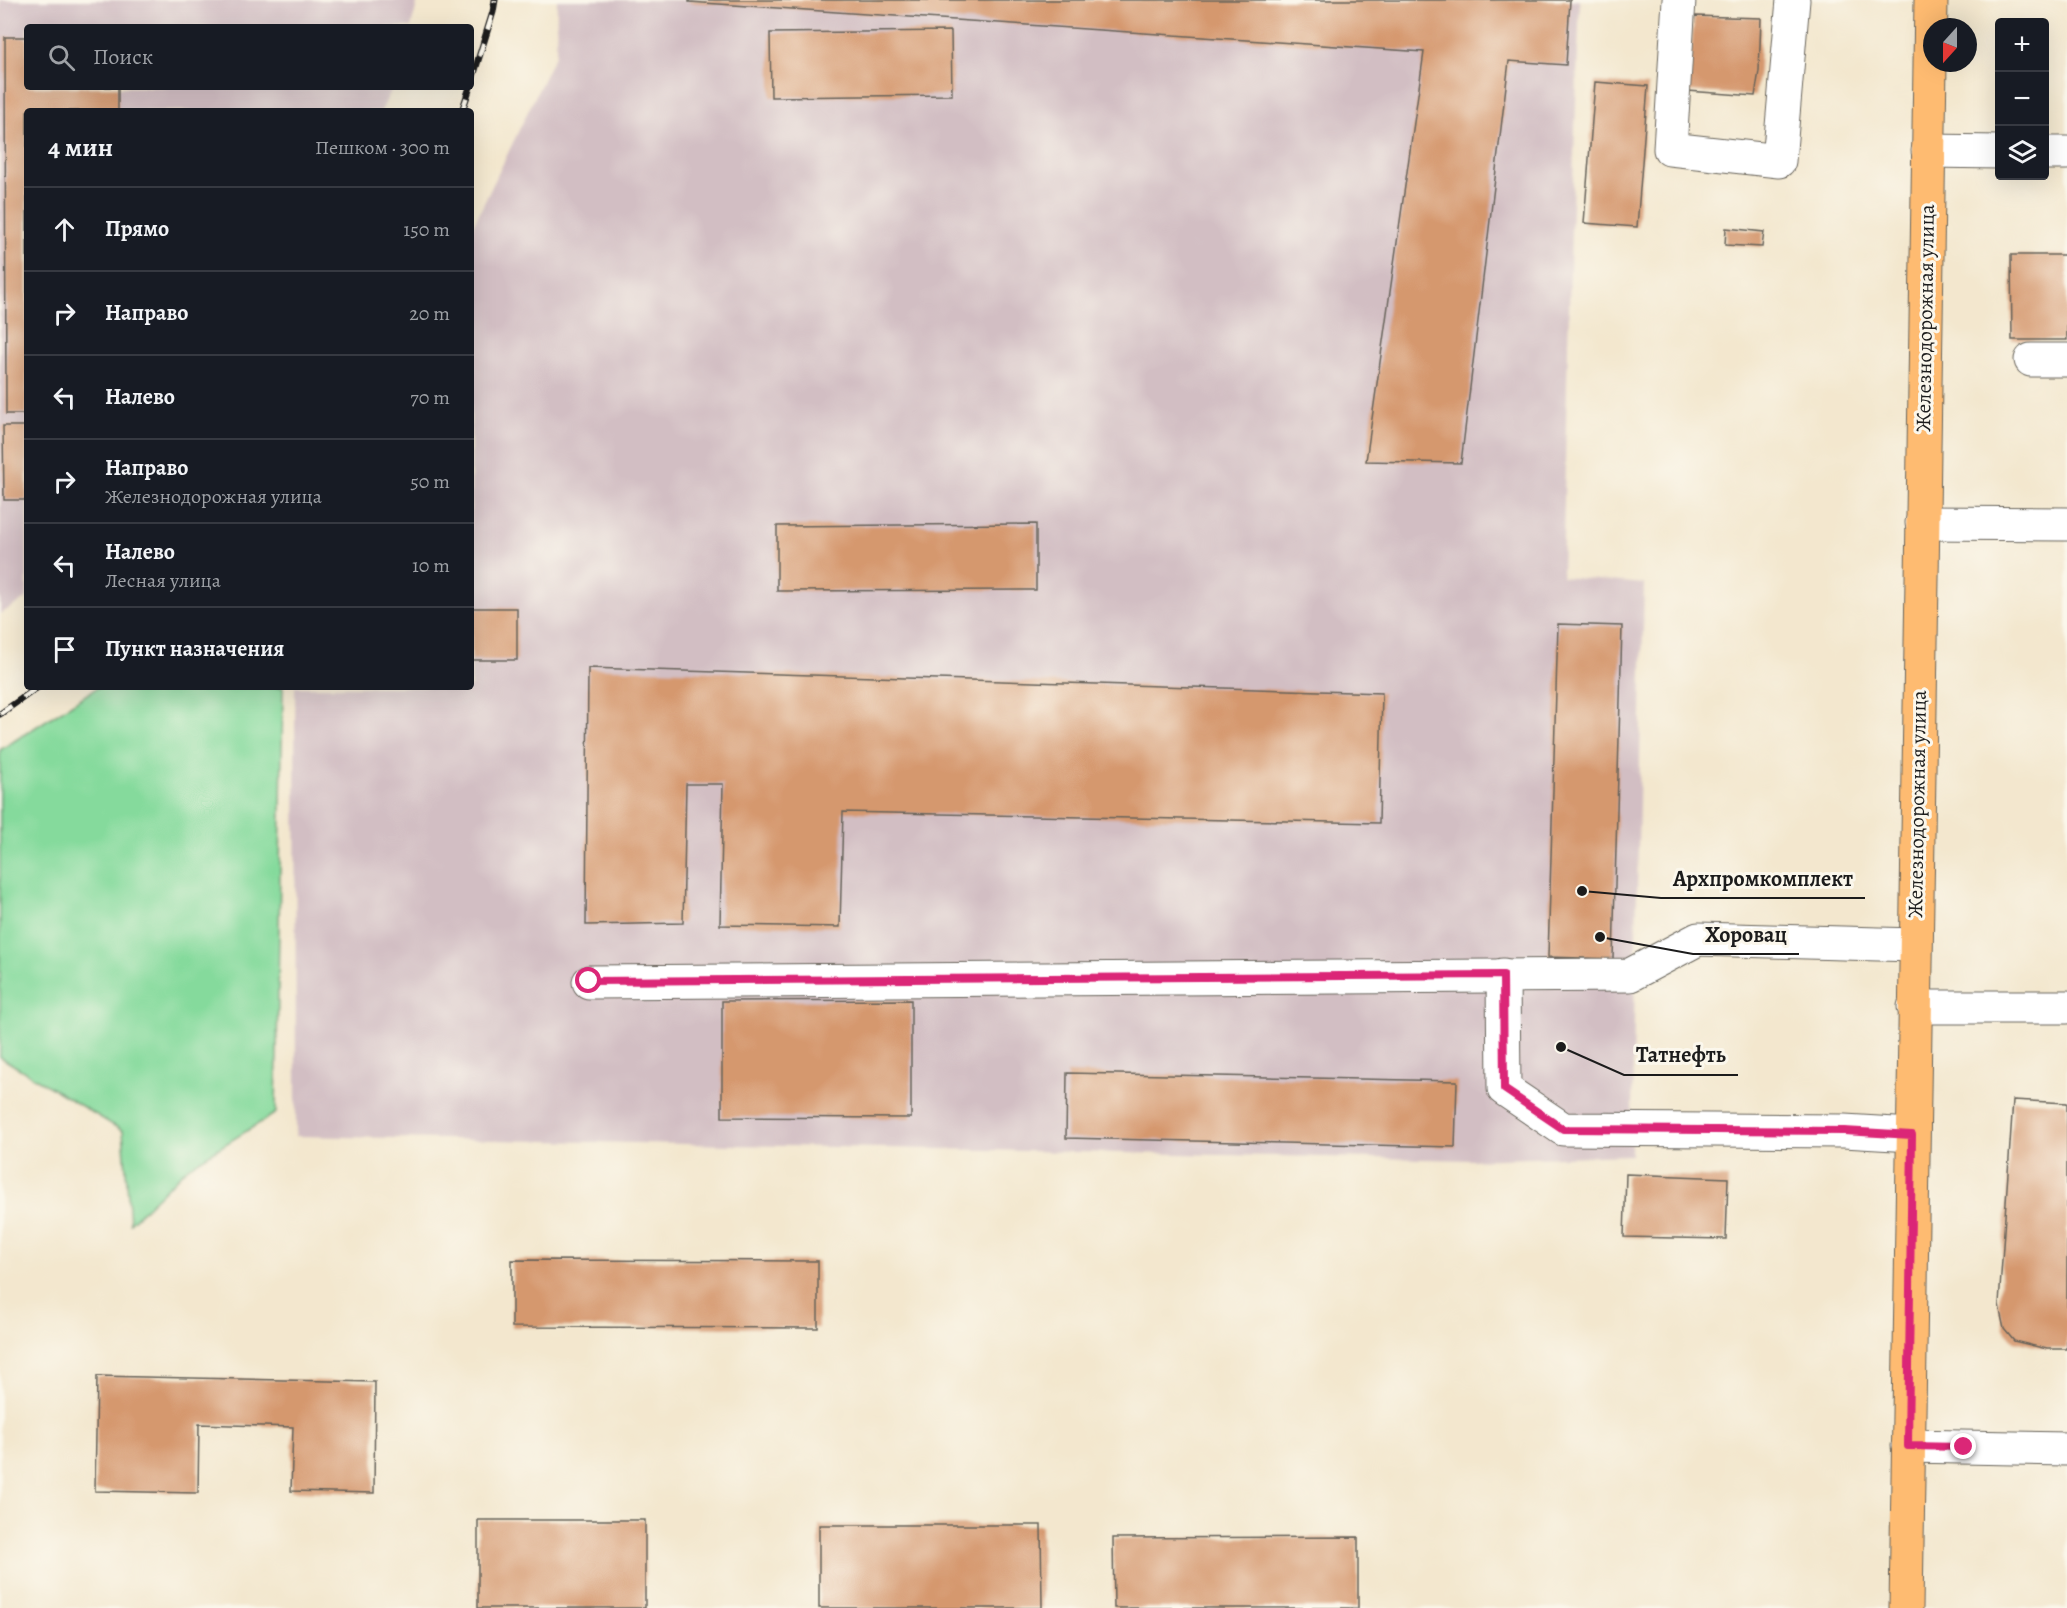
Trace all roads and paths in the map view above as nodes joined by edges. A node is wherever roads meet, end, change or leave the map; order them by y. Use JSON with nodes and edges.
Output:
{"nodes":[{"id":1,"x":1679,"y":0,"type":"edge"},
{"id":2,"x":1793,"y":0,"type":"edge"},
{"id":3,"x":1931,"y":0,"type":"edge"},
{"id":4,"x":1928,"y":151,"type":"junction"},
{"id":5,"x":1995,"y":152,"type":"edge"},
{"id":6,"x":2049,"y":153,"type":"edge"},
{"id":7,"x":2067,"y":153,"type":"edge"},
{"id":8,"x":2031,"y":360,"type":"dead end"},
{"id":9,"x":2067,"y":360,"type":"edge"},
{"id":10,"x":1922,"y":523,"type":"junction"},
{"id":11,"x":2067,"y":524,"type":"edge"},
{"id":12,"x":1915,"y":945,"type":"junction"},
{"id":13,"x":1503,"y":975,"type":"junction"},
{"id":14,"x":589,"y":981,"type":"dead end"},
{"id":15,"x":1914,"y":1007,"type":"junction"},
{"id":16,"x":2067,"y":1007,"type":"edge"},
{"id":17,"x":1912,"y":1135,"type":"junction"},
{"id":18,"x":1908,"y":1446,"type":"junction"},
{"id":19,"x":2067,"y":1449,"type":"edge"},
{"id":20,"x":1906,"y":1608,"type":"edge"}],
"edges":[{"from":1,"to":2,"type":"street"},
{"from":3,"to":4,"type":"main road","name":"Железнодорожная улица"},
{"from":4,"to":5,"type":"street"},
{"from":4,"to":10,"type":"main road","name":"Железнодорожная улица"},
{"from":6,"to":7,"type":"street"},
{"from":8,"to":9,"type":"street"},
{"from":10,"to":11,"type":"street"},
{"from":10,"to":12,"type":"main road","name":"Железнодорожная улица"},
{"from":12,"to":13,"type":"street"},
{"from":12,"to":15,"type":"main road","name":"Железнодорожная улица"},
{"from":13,"to":14,"type":"street"},
{"from":13,"to":17,"type":"street"},
{"from":15,"to":16,"type":"street"},
{"from":15,"to":17,"type":"main road","name":"Железнодорожная улица"},
{"from":17,"to":18,"type":"main road","name":"Железнодорожная улица"},
{"from":18,"to":19,"type":"street"},
{"from":18,"to":20,"type":"main road","name":"Железнодорожная улица"}]}
